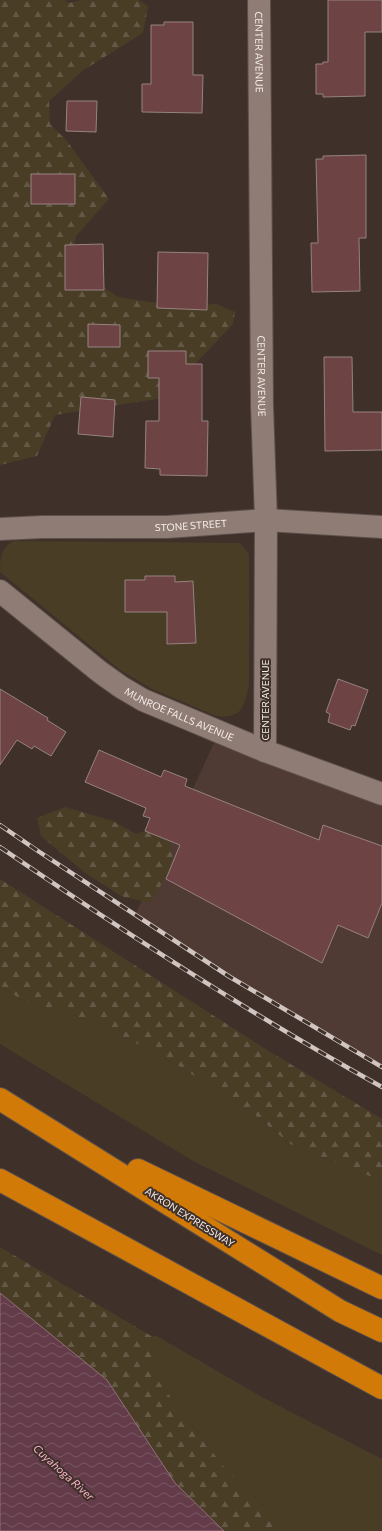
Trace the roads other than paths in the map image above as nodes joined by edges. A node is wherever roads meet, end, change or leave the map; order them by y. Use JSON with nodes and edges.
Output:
{"nodes":[{"id":1,"x":259,"y":0,"type":"edge"},
{"id":2,"x":266,"y":520,"type":"junction"},
{"id":3,"x":382,"y":527,"type":"edge"},
{"id":4,"x":0,"y":529,"type":"edge"},
{"id":5,"x":0,"y":591,"type":"edge"},
{"id":6,"x":265,"y":751,"type":"junction"},
{"id":7,"x":382,"y":794,"type":"edge"},
{"id":8,"x":0,"y":1100,"type":"edge"},
{"id":9,"x":34,"y":1120,"type":"junction"},
{"id":10,"x":0,"y":1180,"type":"edge"},
{"id":11,"x":382,"y":1288,"type":"edge"},
{"id":12,"x":382,"y":1331,"type":"edge"},
{"id":13,"x":376,"y":1385,"type":"edge"}],
"edges":[{"from":1,"to":2,"type":"street","name":"CENTER AVENUE"},
{"from":2,"to":3,"type":"street","name":"STONE STREET"},
{"from":2,"to":4,"type":"street","name":"STONE STREET"},
{"from":2,"to":6,"type":"street","name":"CENTER AVENUE"},
{"from":5,"to":6,"type":"street","name":"MUNROE FALLS AVENUE"},
{"from":6,"to":7,"type":"street","name":"MUNROE FALLS AVENUE"},
{"from":8,"to":9,"type":"highway","name":"AKRON EXPRESSWAY"},
{"from":9,"to":11,"type":"highway"},
{"from":9,"to":12,"type":"highway","name":"AKRON EXPRESSWAY"},
{"from":10,"to":13,"type":"highway"}]}
